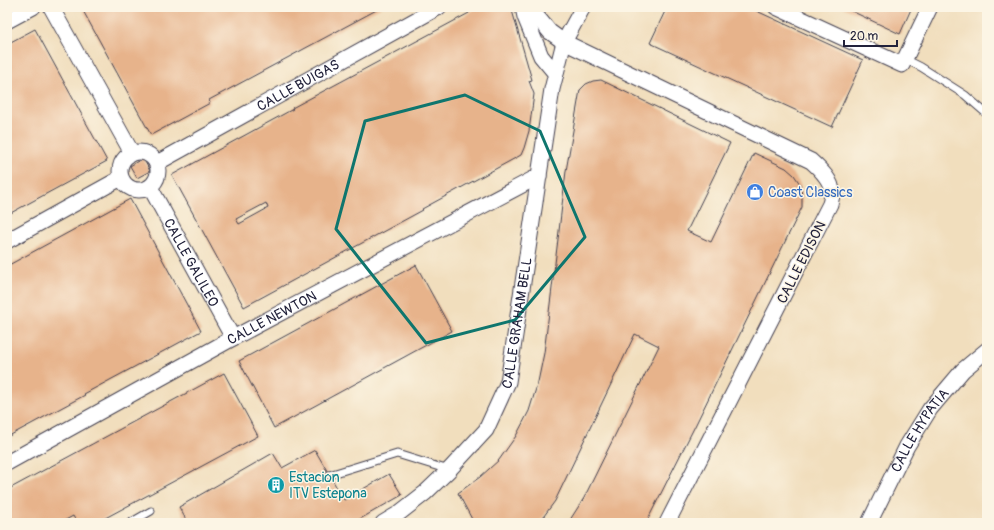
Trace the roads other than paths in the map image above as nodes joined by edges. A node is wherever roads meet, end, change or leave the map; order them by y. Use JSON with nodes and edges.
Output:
{"nodes":[{"id":1,"x":33,"y":7,"type":"edge"},
{"id":2,"x":51,"y":7,"type":"edge"},
{"id":3,"x":439,"y":7,"type":"edge"},
{"id":4,"x":522,"y":7,"type":"edge"},
{"id":5,"x":529,"y":7,"type":"edge"},
{"id":6,"x":583,"y":7,"type":"edge"},
{"id":7,"x":776,"y":7,"type":"edge"},
{"id":8,"x":930,"y":7,"type":"edge"},
{"id":9,"x":7,"y":21,"type":"edge"},
{"id":10,"x":564,"y":42,"type":"junction"},
{"id":11,"x":903,"y":62,"type":"junction"},
{"id":12,"x":556,"y":74,"type":"junction"},
{"id":13,"x":987,"y":114,"type":"edge"},
{"id":14,"x":132,"y":153,"type":"junction"},
{"id":15,"x":157,"y":163,"type":"junction"},
{"id":16,"x":539,"y":176,"type":"junction"},
{"id":17,"x":121,"y":178,"type":"junction"},
{"id":18,"x":150,"y":187,"type":"junction"},
{"id":19,"x":7,"y":241,"type":"edge"},
{"id":20,"x":233,"y":338,"type":"junction"},
{"id":21,"x":987,"y":350,"type":"edge"},
{"id":22,"x":7,"y":463,"type":"edge"},
{"id":23,"x":450,"y":470,"type":"junction"},
{"id":24,"x":329,"y":475,"type":"dead end"},
{"id":25,"x":151,"y":511,"type":"dead end"},
{"id":26,"x":130,"y":523,"type":"edge"},
{"id":27,"x":383,"y":523,"type":"edge"},
{"id":28,"x":667,"y":523,"type":"edge"},
{"id":29,"x":869,"y":523,"type":"edge"}],
"edges":[{"from":1,"to":9,"type":"street"},
{"from":2,"to":14,"type":"street"},
{"from":3,"to":15,"type":"street","name":"CALLE BUIGAS"},
{"from":4,"to":12,"type":"street"},
{"from":5,"to":10,"type":"street"},
{"from":6,"to":10,"type":"street","name":"CALLE GRAHAM BELL"},
{"from":7,"to":11,"type":"street"},
{"from":8,"to":11,"type":"street"},
{"from":10,"to":12,"type":"street","name":"CALLE GRAHAM BELL"},
{"from":10,"to":28,"type":"street","name":"CALLE EDISON"},
{"from":11,"to":13,"type":"lane"},
{"from":12,"to":16,"type":"street","name":"CALLE GRAHAM BELL"},
{"from":14,"to":15,"type":"street"},
{"from":14,"to":17,"type":"street"},
{"from":15,"to":18,"type":"street"},
{"from":16,"to":20,"type":"street","name":"CALLE NEWTON"},
{"from":16,"to":23,"type":"street","name":"CALLE GRAHAM BELL"},
{"from":17,"to":18,"type":"street"},
{"from":17,"to":19,"type":"street"},
{"from":18,"to":20,"type":"street","name":"CALLE GALILEO"},
{"from":20,"to":22,"type":"street","name":"CALLE NEWTON"},
{"from":21,"to":29,"type":"street","name":"CALLE HYPATIA"},
{"from":23,"to":24,"type":"lane"},
{"from":23,"to":27,"type":"street","name":"CALLE GRAHAM BELL"},
{"from":25,"to":26,"type":"lane"}]}
